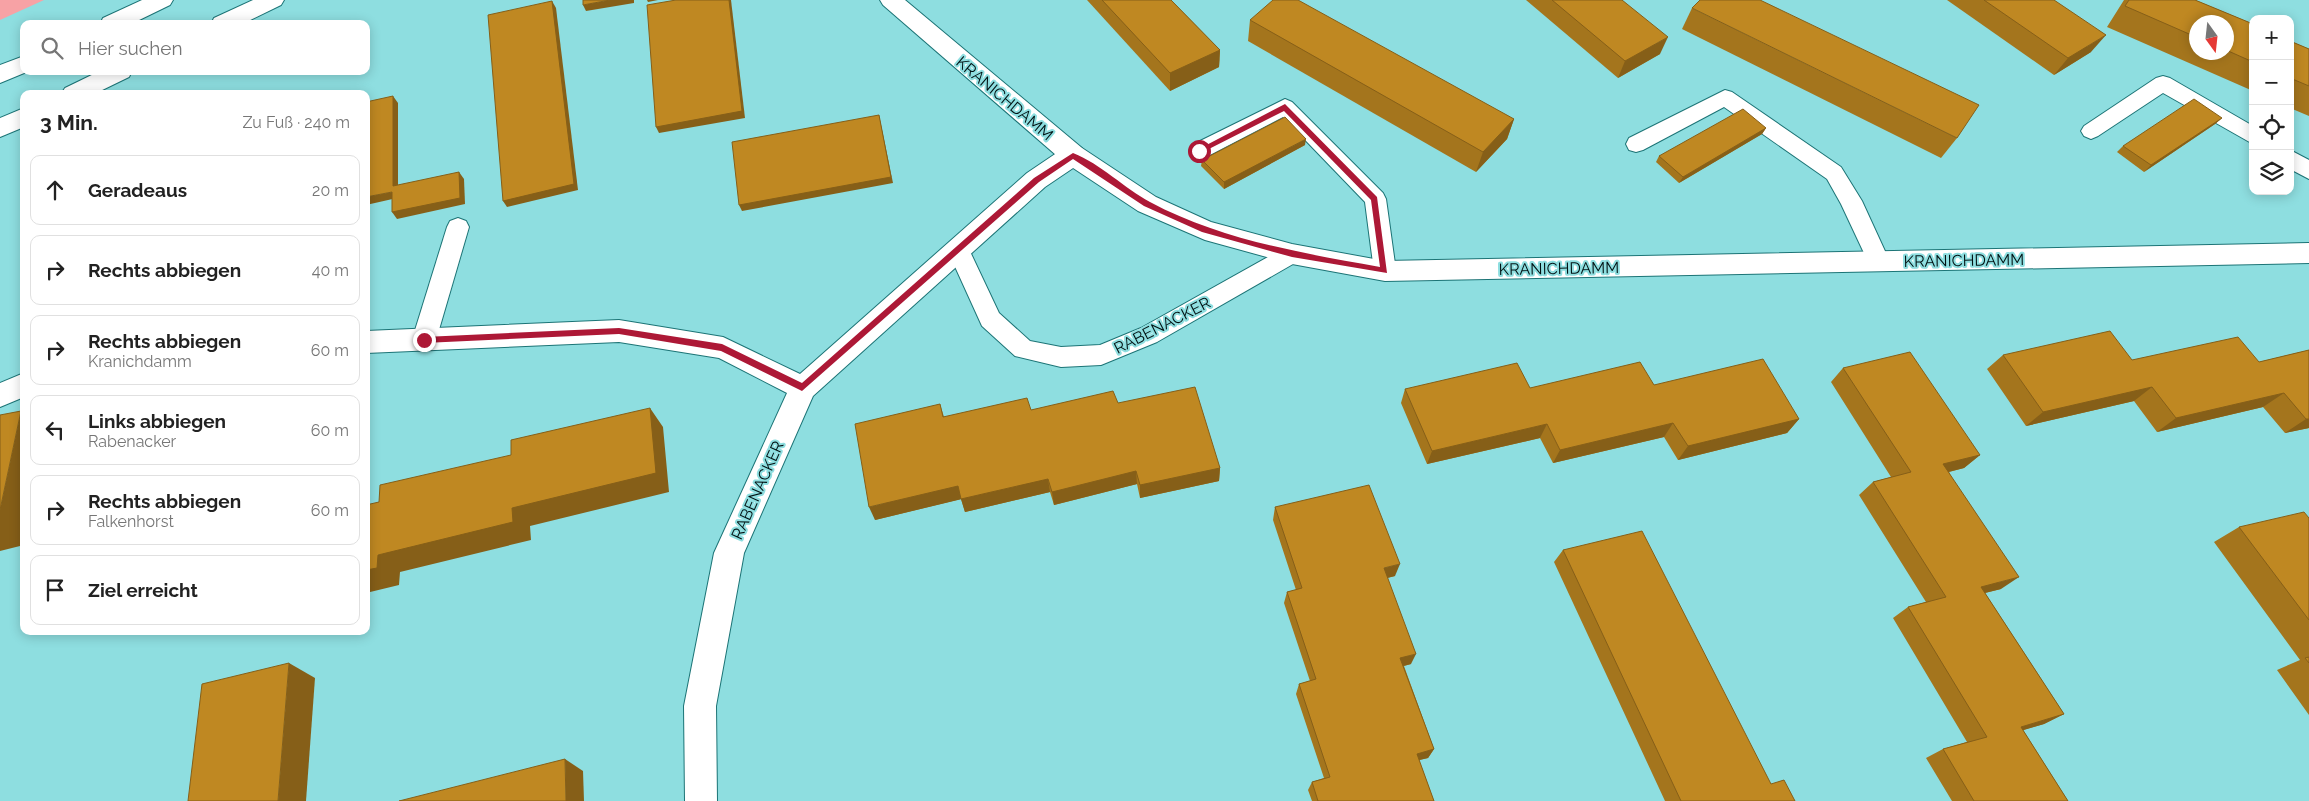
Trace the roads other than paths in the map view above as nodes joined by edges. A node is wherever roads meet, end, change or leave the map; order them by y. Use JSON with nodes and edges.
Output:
{"nodes":[{"id":1,"x":162,"y":0,"type":"edge"},
{"id":2,"x":273,"y":0,"type":"edge"},
{"id":3,"x":891,"y":0,"type":"edge"},
{"id":4,"x":120,"y":20,"type":"edge"},
{"id":5,"x":230,"y":20,"type":"edge"},
{"id":6,"x":20,"y":66,"type":"edge"},
{"id":7,"x":0,"y":75,"type":"edge"},
{"id":8,"x":113,"y":75,"type":"edge"},
{"id":9,"x":81,"y":90,"type":"edge"},
{"id":10,"x":20,"y":119,"type":"edge"},
{"id":11,"x":0,"y":128,"type":"edge"},
{"id":12,"x":2091,"y":131,"type":"dead end"},
{"id":13,"x":2249,"y":134,"type":"edge"},
{"id":14,"x":1636,"y":144,"type":"dead end"},
{"id":15,"x":1199,"y":151,"type":"dead end"},
{"id":16,"x":1073,"y":155,"type":"junction"},
{"id":17,"x":2294,"y":161,"type":"edge"},
{"id":18,"x":2309,"y":171,"type":"edge"},
{"id":19,"x":458,"y":227,"type":"dead end"},
{"id":20,"x":958,"y":249,"type":"junction"},
{"id":21,"x":2309,"y":253,"type":"edge"},
{"id":22,"x":1292,"y":254,"type":"junction"},
{"id":23,"x":1879,"y":262,"type":"junction"},
{"id":24,"x":1385,"y":271,"type":"junction"},
{"id":25,"x":424,"y":340,"type":"junction"},
{"id":26,"x":370,"y":342,"type":"edge"},
{"id":27,"x":20,"y":387,"type":"edge"},
{"id":28,"x":802,"y":388,"type":"junction"},
{"id":29,"x":0,"y":395,"type":"edge"},
{"id":30,"x":701,"y":801,"type":"edge"}],
"edges":[{"from":1,"to":4,"type":"street"},
{"from":2,"to":5,"type":"street"},
{"from":3,"to":16,"type":"street","name":"KRANICHDAMM"},
{"from":6,"to":7,"type":"street"},
{"from":8,"to":9,"type":"street"},
{"from":10,"to":11,"type":"street"},
{"from":12,"to":13,"type":"lane"},
{"from":14,"to":23,"type":"lane"},
{"from":15,"to":24,"type":"lane"},
{"from":16,"to":20,"type":"street","name":"RABENACKER"},
{"from":16,"to":22,"type":"street","name":"KRANICHDAMM"},
{"from":17,"to":18,"type":"lane"},
{"from":19,"to":25,"type":"lane"},
{"from":20,"to":22,"type":"lane","name":"RABENACKER"},
{"from":20,"to":28,"type":"street","name":"RABENACKER"},
{"from":21,"to":23,"type":"street","name":"KRANICHDAMM"},
{"from":22,"to":24,"type":"street","name":"KRANICHDAMM"},
{"from":23,"to":24,"type":"street","name":"KRANICHDAMM"},
{"from":25,"to":26,"type":"street"},
{"from":25,"to":28,"type":"street"},
{"from":27,"to":29,"type":"street"},
{"from":28,"to":30,"type":"street","name":"RABENACKER"}]}
